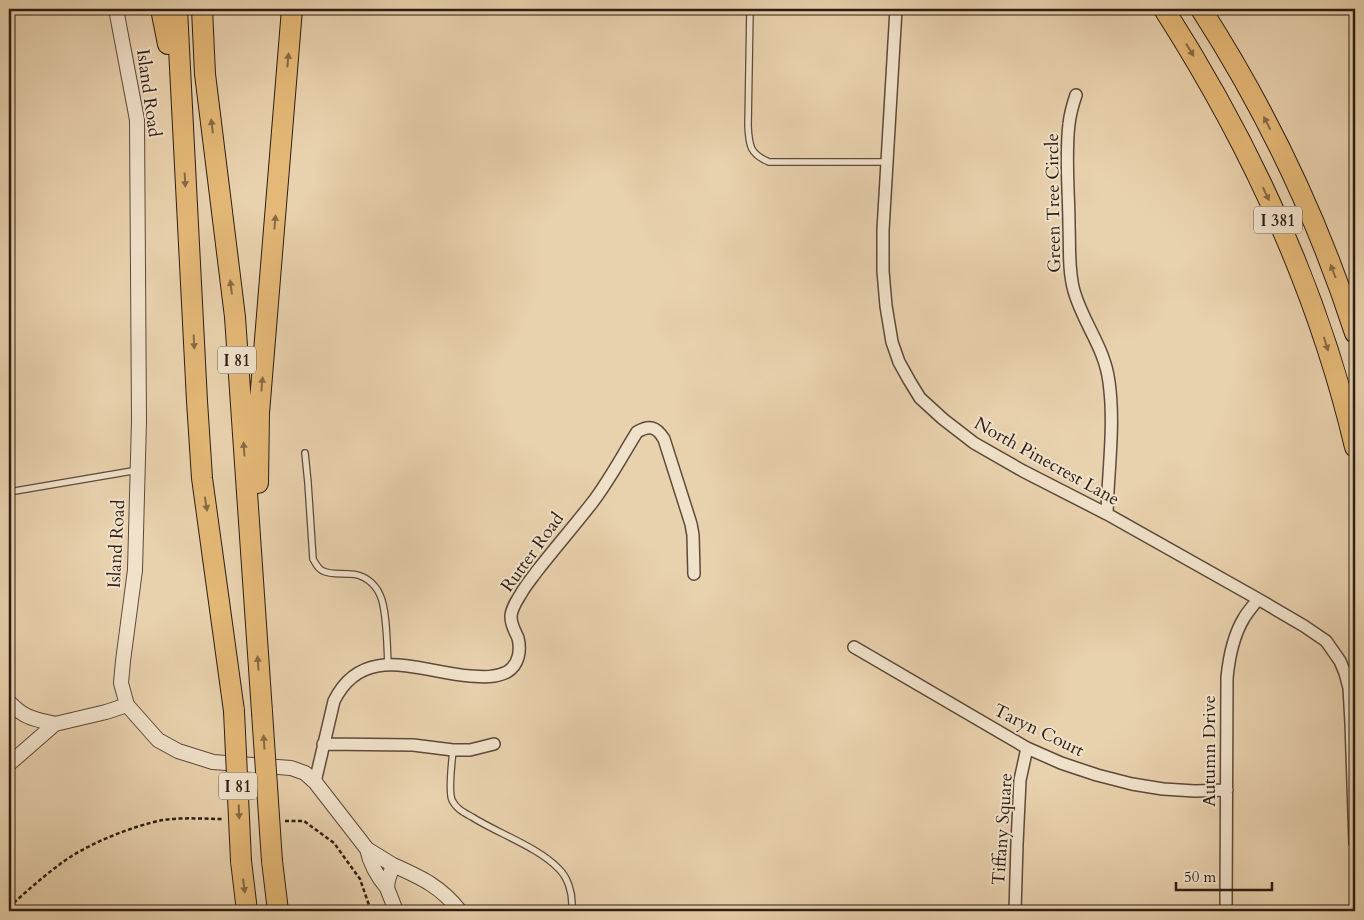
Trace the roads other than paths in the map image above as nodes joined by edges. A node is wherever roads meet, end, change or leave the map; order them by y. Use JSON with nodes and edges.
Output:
{"nodes":[{"id":1,"x":116,"y":9,"type":"edge"},
{"id":2,"x":161,"y":9,"type":"edge"},
{"id":3,"x":176,"y":9,"type":"edge"},
{"id":4,"x":202,"y":9,"type":"edge"},
{"id":5,"x":292,"y":9,"type":"edge"},
{"id":6,"x":750,"y":9,"type":"edge"},
{"id":7,"x":896,"y":9,"type":"edge"},
{"id":8,"x":1164,"y":9,"type":"edge"},
{"id":9,"x":1201,"y":9,"type":"edge"},
{"id":10,"x":1076,"y":95,"type":"dead end"},
{"id":11,"x":182,"y":116,"type":"junction"},
{"id":12,"x":888,"y":162,"type":"junction"},
{"id":13,"x":1355,"y":333,"type":"edge"},
{"id":14,"x":1355,"y":448,"type":"edge"},
{"id":15,"x":305,"y":453,"type":"dead end"},
{"id":16,"x":138,"y":470,"type":"junction"},
{"id":17,"x":9,"y":492,"type":"edge"},
{"id":18,"x":1107,"y":514,"type":"junction"},
{"id":19,"x":694,"y":574,"type":"dead end"},
{"id":20,"x":1258,"y":600,"type":"junction"},
{"id":21,"x":255,"y":608,"type":"junction"},
{"id":22,"x":854,"y":647,"type":"dead end"},
{"id":23,"x":388,"y":665,"type":"junction"},
{"id":24,"x":9,"y":702,"type":"edge"},
{"id":25,"x":127,"y":705,"type":"junction"},
{"id":26,"x":55,"y":724,"type":"junction"},
{"id":27,"x":323,"y":744,"type":"junction"},
{"id":28,"x":494,"y":744,"type":"dead end"},
{"id":29,"x":1028,"y":748,"type":"junction"},
{"id":30,"x":453,"y":750,"type":"junction"},
{"id":31,"x":9,"y":764,"type":"edge"},
{"id":32,"x":315,"y":782,"type":"junction"},
{"id":33,"x":1226,"y":790,"type":"junction"},
{"id":34,"x":1355,"y":844,"type":"edge"},
{"id":35,"x":367,"y":849,"type":"junction"},
{"id":36,"x":393,"y":865,"type":"junction"},
{"id":37,"x":387,"y":888,"type":"junction"},
{"id":38,"x":572,"y":904,"type":"dead end"},
{"id":39,"x":247,"y":911,"type":"edge"},
{"id":40,"x":278,"y":911,"type":"edge"},
{"id":41,"x":396,"y":911,"type":"edge"},
{"id":42,"x":460,"y":911,"type":"edge"},
{"id":43,"x":1015,"y":911,"type":"edge"},
{"id":44,"x":1226,"y":911,"type":"edge"}],
"edges":[{"from":1,"to":16,"type":"street","name":"Island Road"},
{"from":2,"to":11,"type":"highway"},
{"from":3,"to":11,"type":"highway","number":"I 81"},
{"from":21,"to":4,"type":"highway","number":"I 81","one_way":true},
{"from":21,"to":5,"type":"highway","one_way":true},
{"from":6,"to":12,"type":"lane"},
{"from":7,"to":12,"type":"street","name":"North Pinecrest Lane"},
{"from":8,"to":14,"type":"highway","number":"I 381","one_way":true},
{"from":13,"to":9,"type":"highway","number":"I 381","one_way":true},
{"from":10,"to":18,"type":"street","name":"Green Tree Circle"},
{"from":11,"to":39,"type":"highway","number":"I 81","one_way":true,"bridge":true},
{"from":12,"to":18,"type":"street","name":"North Pinecrest Lane"},
{"from":15,"to":23,"type":"lane"},
{"from":16,"to":17,"type":"lane"},
{"from":16,"to":25,"type":"street","name":"Island Road"},
{"from":18,"to":20,"type":"street","name":"North Pinecrest Lane"},
{"from":19,"to":23,"type":"street","name":"Rutter Road"},
{"from":20,"to":33,"type":"street","name":"Autumn Drive"},
{"from":20,"to":34,"type":"street","name":"North Pinecrest Lane"},
{"from":40,"to":21,"type":"highway","number":"I 81","one_way":true,"bridge":true},
{"from":22,"to":29,"type":"street","name":"Taryn Court"},
{"from":23,"to":27,"type":"street","name":"Rutter Road"},
{"from":24,"to":26,"type":"street"},
{"from":25,"to":26,"type":"street"},
{"from":25,"to":32,"type":"street","name":"Island Road"},
{"from":26,"to":31,"type":"street"},
{"from":27,"to":30,"type":"street"},
{"from":27,"to":32,"type":"street","name":"Rutter Road"},
{"from":28,"to":30,"type":"street"},
{"from":29,"to":33,"type":"street","name":"Taryn Court"},
{"from":29,"to":43,"type":"street","name":"Tiffany Square"},
{"from":30,"to":38,"type":"lane"},
{"from":32,"to":35,"type":"street","name":"Island Road"},
{"from":33,"to":44,"type":"street","name":"Autumn Drive"},
{"from":35,"to":36,"type":"street","name":"Island Road"},
{"from":35,"to":37,"type":"street"},
{"from":36,"to":37,"type":"street"},
{"from":36,"to":42,"type":"street","name":"Island Road"},
{"from":37,"to":41,"type":"street"}]}
